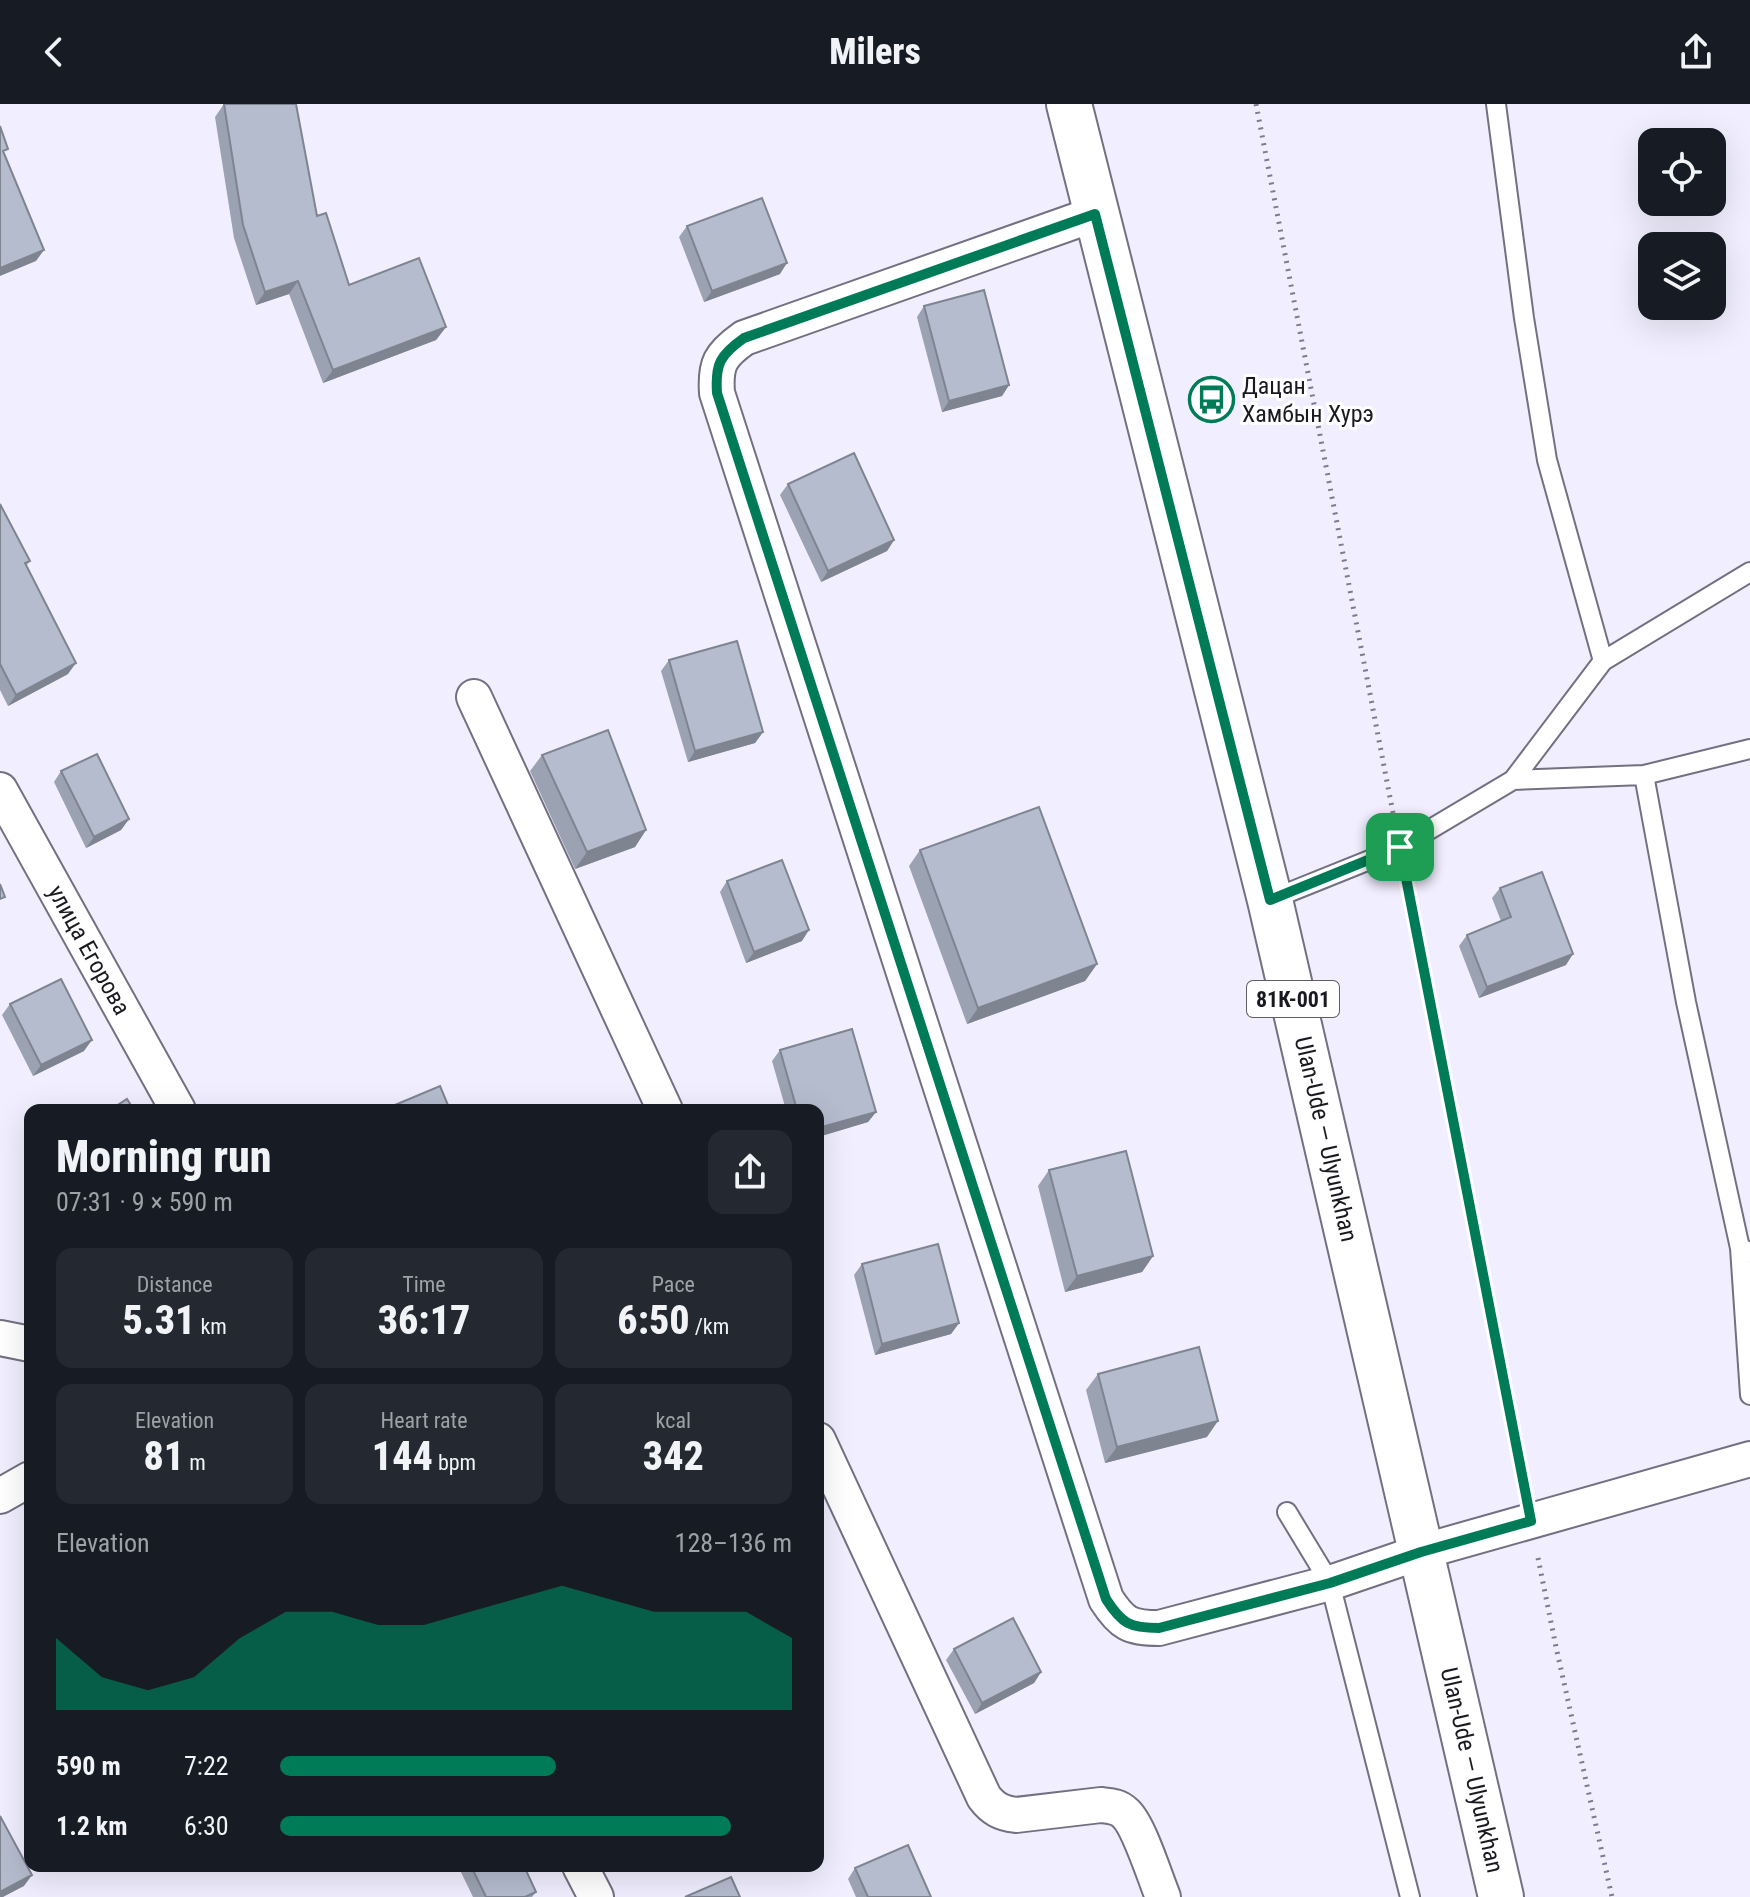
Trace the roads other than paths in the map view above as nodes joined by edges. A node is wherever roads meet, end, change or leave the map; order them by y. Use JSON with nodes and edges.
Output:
{"nodes":[{"id":1,"x":1069,"y":104,"type":"edge"},
{"id":2,"x":1496,"y":104,"type":"edge"},
{"id":3,"x":1095,"y":214,"type":"junction"},
{"id":4,"x":1750,"y":572,"type":"edge"},
{"id":5,"x":1603,"y":661,"type":"junction"},
{"id":6,"x":474,"y":697,"type":"dead end"},
{"id":7,"x":1750,"y":749,"type":"edge"},
{"id":8,"x":1644,"y":775,"type":"junction"},
{"id":9,"x":1513,"y":780,"type":"junction"},
{"id":10,"x":0,"y":790,"type":"edge"},
{"id":11,"x":1270,"y":900,"type":"junction"},
{"id":12,"x":175,"y":1104,"type":"edge"},
{"id":13,"x":662,"y":1104,"type":"edge"},
{"id":14,"x":1745,"y":1250,"type":"edge"},
{"id":15,"x":0,"y":1338,"type":"edge"},
{"id":16,"x":24,"y":1343,"type":"edge"},
{"id":17,"x":1750,"y":1362,"type":"edge"},
{"id":18,"x":1750,"y":1395,"type":"edge"},
{"id":19,"x":824,"y":1453,"type":"edge"},
{"id":20,"x":1750,"y":1459,"type":"edge"},
{"id":21,"x":24,"y":1482,"type":"edge"},
{"id":22,"x":0,"y":1496,"type":"edge"},
{"id":23,"x":1287,"y":1512,"type":"dead end"},
{"id":24,"x":1421,"y":1552,"type":"junction"},
{"id":25,"x":1330,"y":1583,"type":"junction"},
{"id":26,"x":583,"y":1872,"type":"edge"},
{"id":27,"x":596,"y":1897,"type":"edge"},
{"id":28,"x":1163,"y":1897,"type":"edge"},
{"id":29,"x":1410,"y":1897,"type":"edge"},
{"id":30,"x":1501,"y":1897,"type":"edge"}],
"edges":[{"from":1,"to":3,"type":"main road","name":"Ulan-Ude — Ulyunkhan","number":"81К-001"},
{"from":2,"to":5,"type":"lane"},
{"from":3,"to":11,"type":"main road","name":"Ulan-Ude — Ulyunkhan","number":"81К-001"},
{"from":3,"to":25,"type":"street"},
{"from":4,"to":5,"type":"lane"},
{"from":5,"to":9,"type":"lane"},
{"from":6,"to":13,"type":"street"},
{"from":7,"to":8,"type":"lane"},
{"from":8,"to":9,"type":"lane"},
{"from":8,"to":14,"type":"lane"},
{"from":9,"to":11,"type":"lane"},
{"from":10,"to":12,"type":"street","name":"улица Егорова"},
{"from":11,"to":24,"type":"main road","name":"Ulan-Ude — Ulyunkhan","number":"81К-001"},
{"from":14,"to":17,"type":"lane"},
{"from":15,"to":16,"type":"street"},
{"from":17,"to":18,"type":"lane"},
{"from":19,"to":28,"type":"street"},
{"from":20,"to":24,"type":"street"},
{"from":21,"to":22,"type":"street"},
{"from":23,"to":25,"type":"lane"},
{"from":24,"to":25,"type":"street"},
{"from":24,"to":30,"type":"main road","name":"Ulan-Ude — Ulyunkhan","number":"81К-001"},
{"from":25,"to":29,"type":"lane"},
{"from":26,"to":27,"type":"street"}]}
